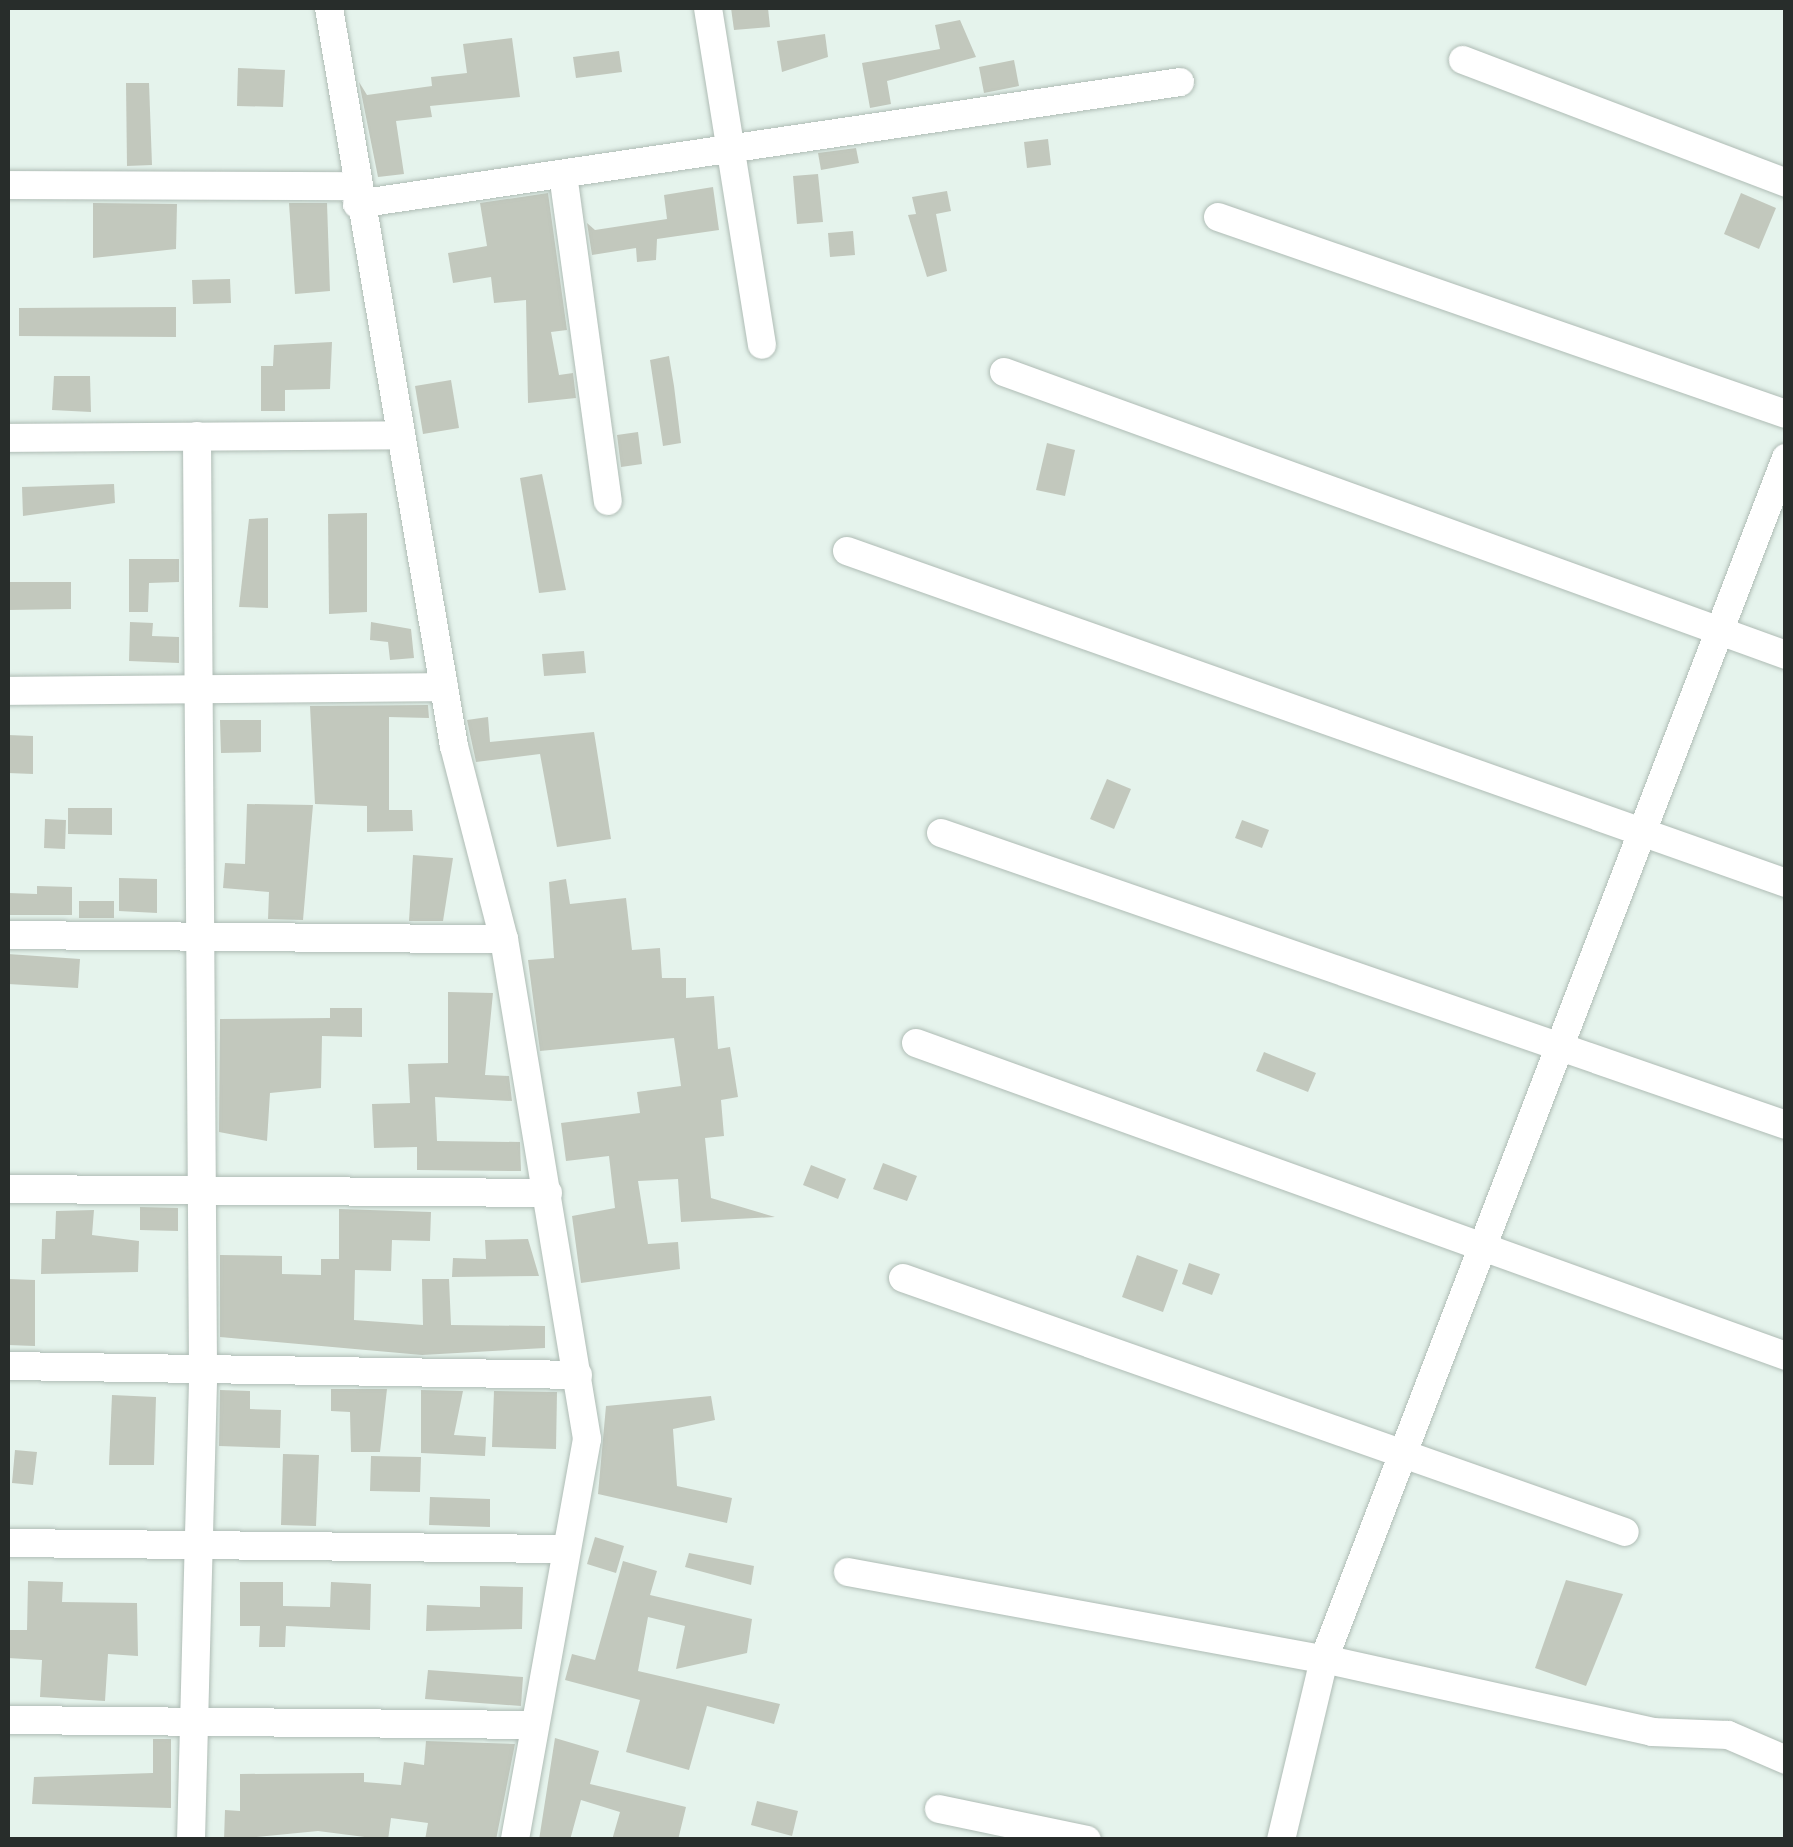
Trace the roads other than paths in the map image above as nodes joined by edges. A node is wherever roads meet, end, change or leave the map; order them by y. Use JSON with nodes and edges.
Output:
{"nodes":[{"id":1,"x":329,"y":8,"type":"edge"},
{"id":2,"x":708,"y":8,"type":"edge"},
{"id":3,"x":1464,"y":60,"type":"dead end"},
{"id":4,"x":1180,"y":82,"type":"dead end"},
{"id":5,"x":732,"y":149,"type":"junction"},
{"id":6,"x":562,"y":174,"type":"junction"},
{"id":7,"x":1786,"y":183,"type":"edge"},
{"id":8,"x":8,"y":186,"type":"edge"},
{"id":9,"x":356,"y":195,"type":"junction"},
{"id":10,"x":1218,"y":217,"type":"dead end"},
{"id":11,"x":762,"y":345,"type":"dead end"},
{"id":12,"x":1004,"y":372,"type":"dead end"},
{"id":13,"x":1786,"y":414,"type":"edge"},
{"id":14,"x":399,"y":435,"type":"junction"},
{"id":15,"x":198,"y":436,"type":"junction"},
{"id":16,"x":8,"y":438,"type":"edge"},
{"id":17,"x":1786,"y":458,"type":"edge"},
{"id":18,"x":608,"y":501,"type":"dead end"},
{"id":19,"x":846,"y":551,"type":"dead end"},
{"id":20,"x":1722,"y":631,"type":"junction"},
{"id":21,"x":1786,"y":655,"type":"edge"},
{"id":22,"x":444,"y":687,"type":"junction"},
{"id":23,"x":205,"y":688,"type":"junction"},
{"id":24,"x":8,"y":691,"type":"edge"},
{"id":25,"x":1647,"y":830,"type":"junction"},
{"id":26,"x":941,"y":833,"type":"dead end"},
{"id":27,"x":1786,"y":883,"type":"edge"},
{"id":28,"x":8,"y":936,"type":"edge"},
{"id":29,"x":202,"y":937,"type":"junction"},
{"id":30,"x":504,"y":940,"type":"junction"},
{"id":31,"x":916,"y":1043,"type":"dead end"},
{"id":32,"x":1563,"y":1046,"type":"junction"},
{"id":33,"x":1786,"y":1125,"type":"edge"},
{"id":34,"x":8,"y":1189,"type":"edge"},
{"id":35,"x":204,"y":1190,"type":"junction"},
{"id":36,"x":548,"y":1193,"type":"junction"},
{"id":37,"x":1481,"y":1246,"type":"junction"},
{"id":38,"x":903,"y":1278,"type":"dead end"},
{"id":39,"x":1786,"y":1356,"type":"edge"},
{"id":40,"x":8,"y":1366,"type":"edge"},
{"id":41,"x":203,"y":1369,"type":"junction"},
{"id":42,"x":578,"y":1375,"type":"junction"},
{"id":43,"x":1402,"y":1452,"type":"junction"},
{"id":44,"x":1625,"y":1532,"type":"dead end"},
{"id":45,"x":8,"y":1543,"type":"edge"},
{"id":46,"x":197,"y":1545,"type":"junction"},
{"id":47,"x":566,"y":1549,"type":"junction"},
{"id":48,"x":848,"y":1572,"type":"dead end"},
{"id":49,"x":1324,"y":1659,"type":"junction"},
{"id":50,"x":8,"y":1720,"type":"edge"},
{"id":51,"x":190,"y":1721,"type":"junction"},
{"id":52,"x":534,"y":1725,"type":"junction"},
{"id":53,"x":1786,"y":1760,"type":"edge"},
{"id":54,"x":939,"y":1809,"type":"dead end"},
{"id":55,"x":191,"y":1840,"type":"edge"},
{"id":56,"x":515,"y":1840,"type":"edge"},
{"id":57,"x":1087,"y":1840,"type":"edge"},
{"id":58,"x":1281,"y":1840,"type":"edge"}],
"edges":[{"from":1,"to":9,"type":"street"},
{"from":2,"to":5,"type":"street"},
{"from":3,"to":7,"type":"street"},
{"from":4,"to":5,"type":"street"},
{"from":5,"to":6,"type":"street"},
{"from":5,"to":11,"type":"street"},
{"from":6,"to":9,"type":"street"},
{"from":6,"to":18,"type":"street"},
{"from":8,"to":9,"type":"street"},
{"from":9,"to":14,"type":"street"},
{"from":10,"to":13,"type":"street"},
{"from":12,"to":20,"type":"street"},
{"from":14,"to":15,"type":"street"},
{"from":14,"to":22,"type":"street"},
{"from":15,"to":16,"type":"street"},
{"from":15,"to":23,"type":"street"},
{"from":17,"to":20,"type":"street"},
{"from":19,"to":25,"type":"street"},
{"from":20,"to":21,"type":"street"},
{"from":20,"to":25,"type":"street"},
{"from":22,"to":23,"type":"street"},
{"from":22,"to":30,"type":"street"},
{"from":23,"to":24,"type":"street"},
{"from":23,"to":29,"type":"street"},
{"from":25,"to":27,"type":"street"},
{"from":25,"to":32,"type":"street"},
{"from":26,"to":32,"type":"street"},
{"from":28,"to":29,"type":"street"},
{"from":29,"to":30,"type":"street"},
{"from":29,"to":35,"type":"street"},
{"from":30,"to":36,"type":"street"},
{"from":31,"to":37,"type":"street"},
{"from":32,"to":33,"type":"street"},
{"from":32,"to":37,"type":"street"},
{"from":34,"to":35,"type":"street"},
{"from":35,"to":36,"type":"street"},
{"from":35,"to":41,"type":"street"},
{"from":36,"to":42,"type":"street"},
{"from":37,"to":39,"type":"street"},
{"from":37,"to":43,"type":"street"},
{"from":38,"to":43,"type":"street"},
{"from":40,"to":41,"type":"street"},
{"from":41,"to":42,"type":"street"},
{"from":41,"to":46,"type":"street"},
{"from":42,"to":47,"type":"street"},
{"from":43,"to":44,"type":"street"},
{"from":43,"to":49,"type":"street"},
{"from":45,"to":46,"type":"street"},
{"from":46,"to":47,"type":"street"},
{"from":46,"to":51,"type":"street"},
{"from":47,"to":52,"type":"street"},
{"from":48,"to":49,"type":"street"},
{"from":49,"to":53,"type":"street"},
{"from":49,"to":58,"type":"street"},
{"from":50,"to":51,"type":"street"},
{"from":51,"to":52,"type":"street"},
{"from":51,"to":55,"type":"street"},
{"from":52,"to":56,"type":"street"},
{"from":54,"to":57,"type":"street"}]}
